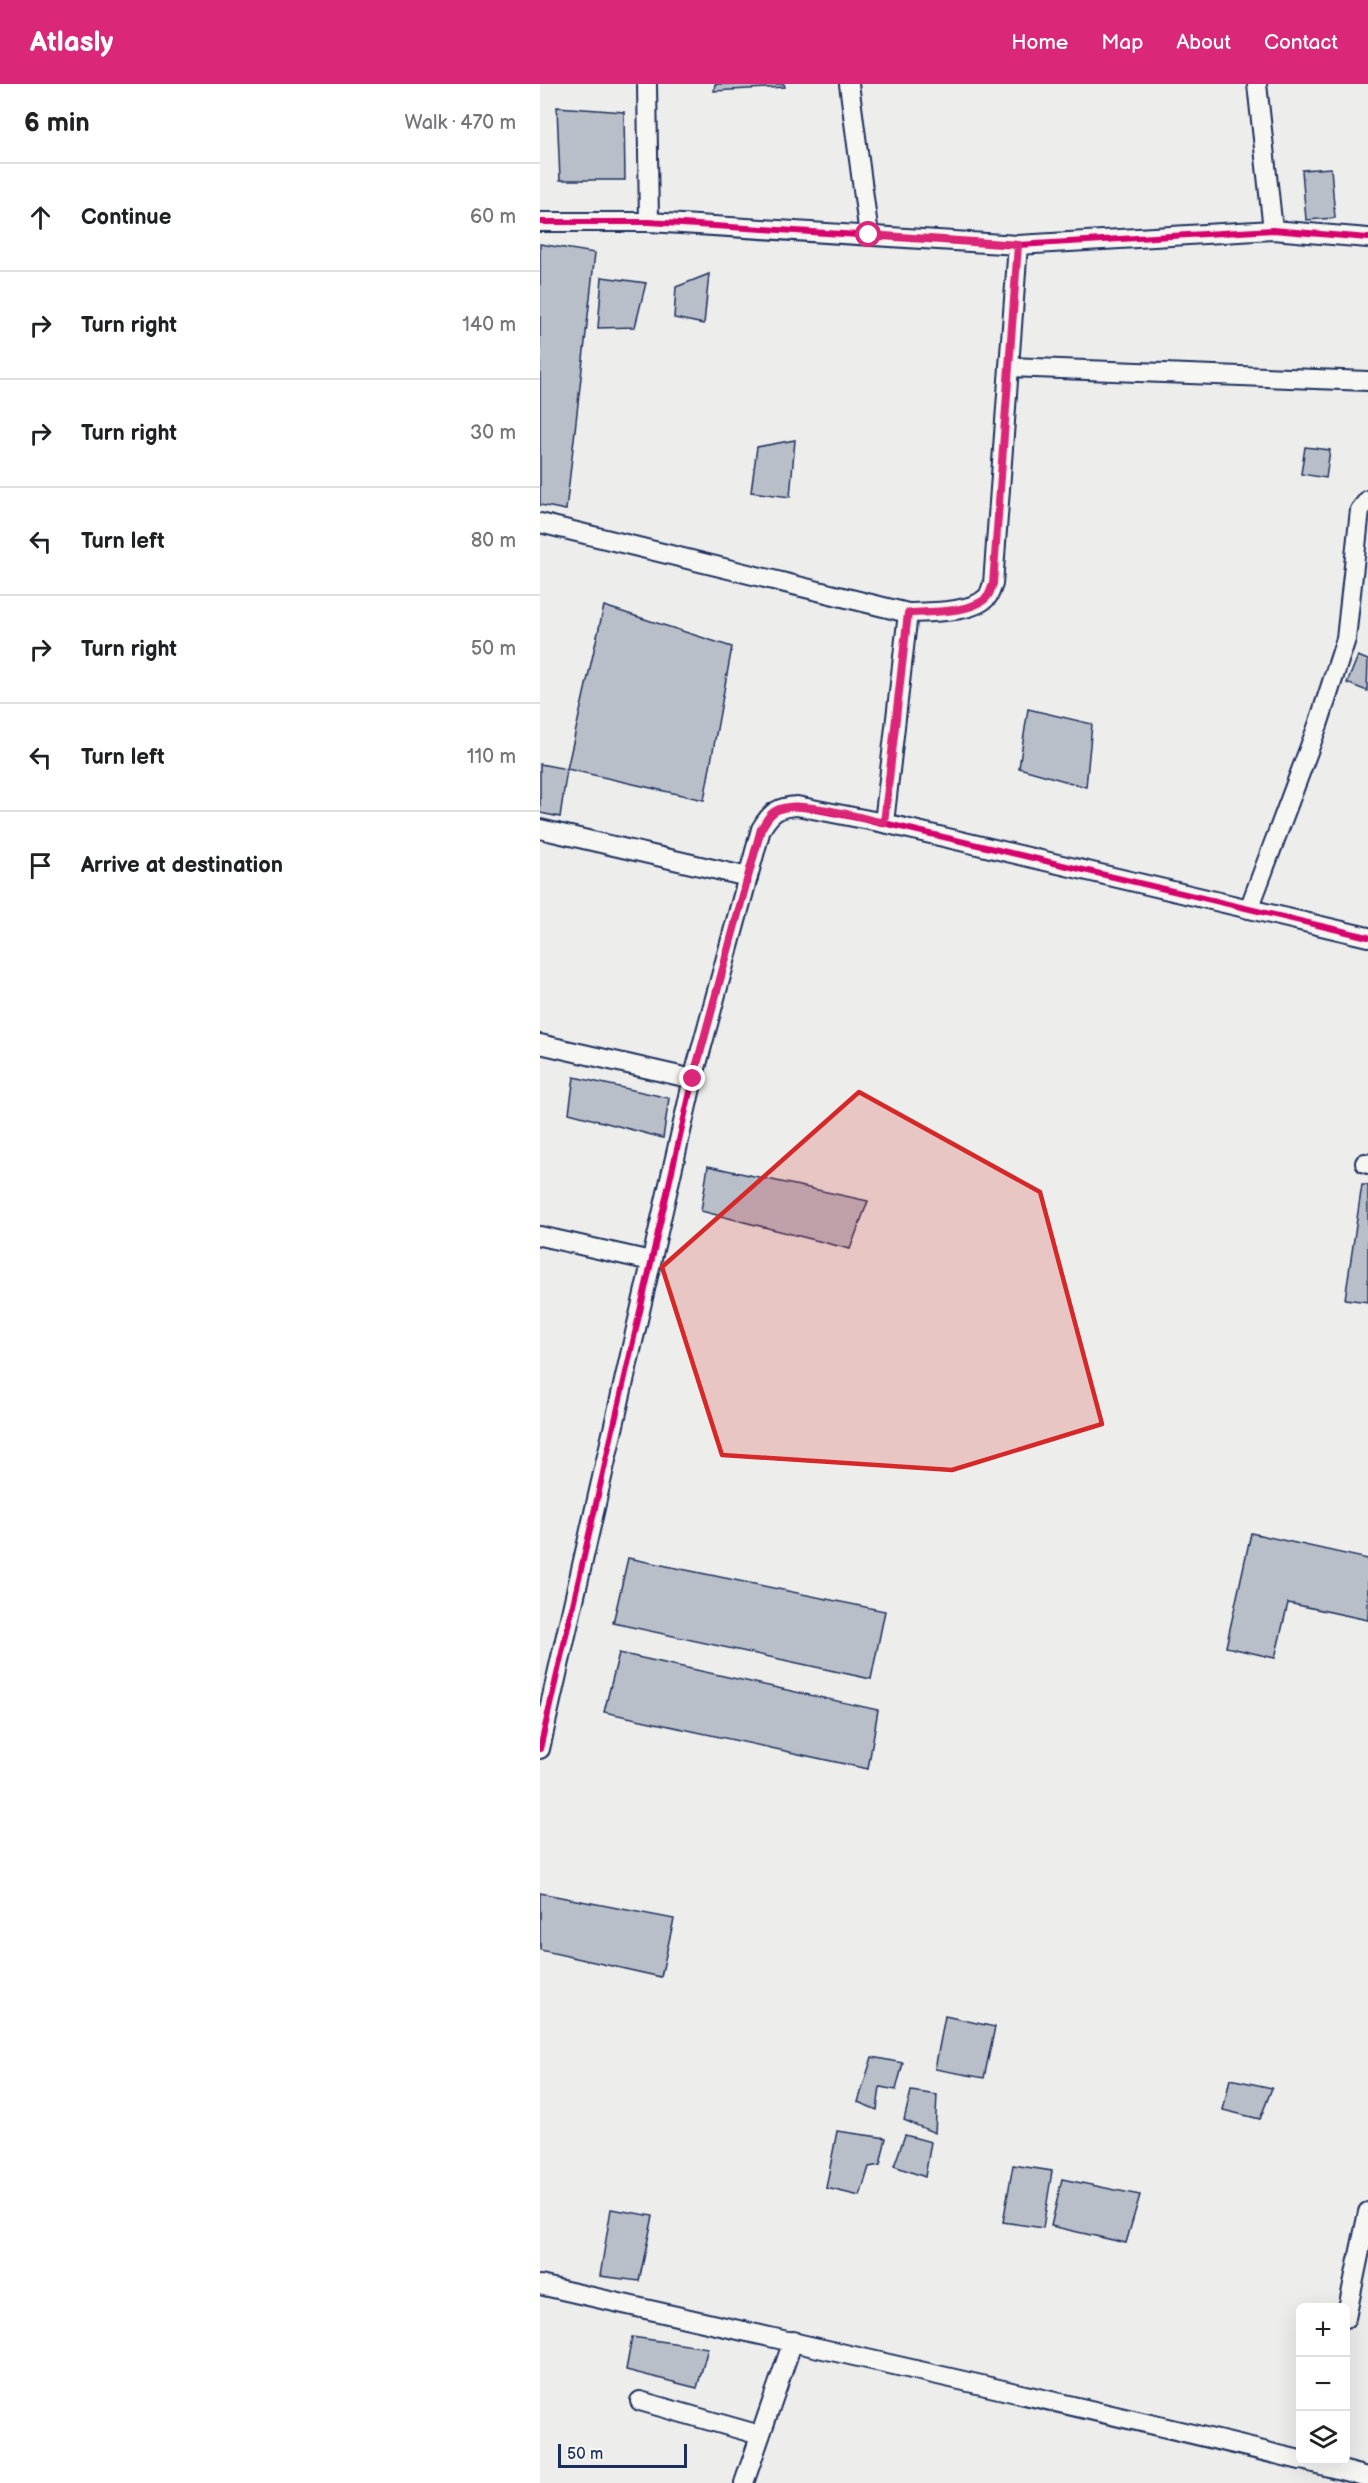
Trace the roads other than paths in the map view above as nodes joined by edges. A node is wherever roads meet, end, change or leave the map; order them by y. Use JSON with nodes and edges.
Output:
{"nodes":[{"id":1,"x":646,"y":84,"type":"edge"},
{"id":2,"x":849,"y":84,"type":"edge"},
{"id":3,"x":1257,"y":84,"type":"edge"},
{"id":4,"x":540,"y":222,"type":"edge"},
{"id":5,"x":649,"y":222,"type":"junction"},
{"id":6,"x":1273,"y":230,"type":"junction"},
{"id":7,"x":869,"y":235,"type":"junction"},
{"id":8,"x":1368,"y":238,"type":"edge"},
{"id":9,"x":1018,"y":245,"type":"junction"},
{"id":10,"x":1009,"y":368,"type":"junction"},
{"id":11,"x":1368,"y":381,"type":"edge"},
{"id":12,"x":1368,"y":500,"type":"edge"},
{"id":13,"x":540,"y":524,"type":"edge"},
{"id":14,"x":908,"y":613,"type":"junction"},
{"id":15,"x":884,"y":823,"type":"junction"},
{"id":16,"x":540,"y":829,"type":"edge"},
{"id":17,"x":748,"y":877,"type":"junction"},
{"id":18,"x":1249,"y":909,"type":"junction"},
{"id":19,"x":1368,"y":937,"type":"edge"},
{"id":20,"x":540,"y":1044,"type":"edge"},
{"id":21,"x":693,"y":1079,"type":"junction"},
{"id":22,"x":540,"y":1236,"type":"edge"},
{"id":23,"x":651,"y":1261,"type":"junction"},
{"id":24,"x":540,"y":1749,"type":"edge"},
{"id":25,"x":1368,"y":2212,"type":"edge"},
{"id":26,"x":540,"y":2285,"type":"edge"},
{"id":27,"x":1349,"y":2303,"type":"edge"},
{"id":28,"x":793,"y":2341,"type":"junction"},
{"id":29,"x":640,"y":2401,"type":"dead end"},
{"id":30,"x":760,"y":2435,"type":"junction"},
{"id":31,"x":1296,"y":2458,"type":"edge"},
{"id":32,"x":1323,"y":2465,"type":"edge"},
{"id":33,"x":1368,"y":2477,"type":"edge"},
{"id":34,"x":744,"y":2483,"type":"edge"}],
"edges":[{"from":1,"to":5,"type":"street"},
{"from":2,"to":7,"type":"street"},
{"from":3,"to":6,"type":"street"},
{"from":4,"to":5,"type":"street"},
{"from":5,"to":7,"type":"street"},
{"from":6,"to":8,"type":"street"},
{"from":6,"to":9,"type":"street"},
{"from":7,"to":9,"type":"street"},
{"from":9,"to":10,"type":"street"},
{"from":10,"to":11,"type":"street"},
{"from":10,"to":14,"type":"street"},
{"from":12,"to":18,"type":"street"},
{"from":13,"to":14,"type":"street"},
{"from":14,"to":15,"type":"street"},
{"from":15,"to":17,"type":"street"},
{"from":15,"to":18,"type":"street"},
{"from":16,"to":17,"type":"street"},
{"from":17,"to":21,"type":"street"},
{"from":18,"to":19,"type":"street"},
{"from":20,"to":21,"type":"street"},
{"from":21,"to":23,"type":"street"},
{"from":22,"to":23,"type":"street"},
{"from":23,"to":24,"type":"street"},
{"from":25,"to":27,"type":"street"},
{"from":26,"to":28,"type":"street"},
{"from":28,"to":30,"type":"street"},
{"from":28,"to":31,"type":"street"},
{"from":29,"to":30,"type":"street"},
{"from":30,"to":34,"type":"street"},
{"from":32,"to":33,"type":"street"}]}
